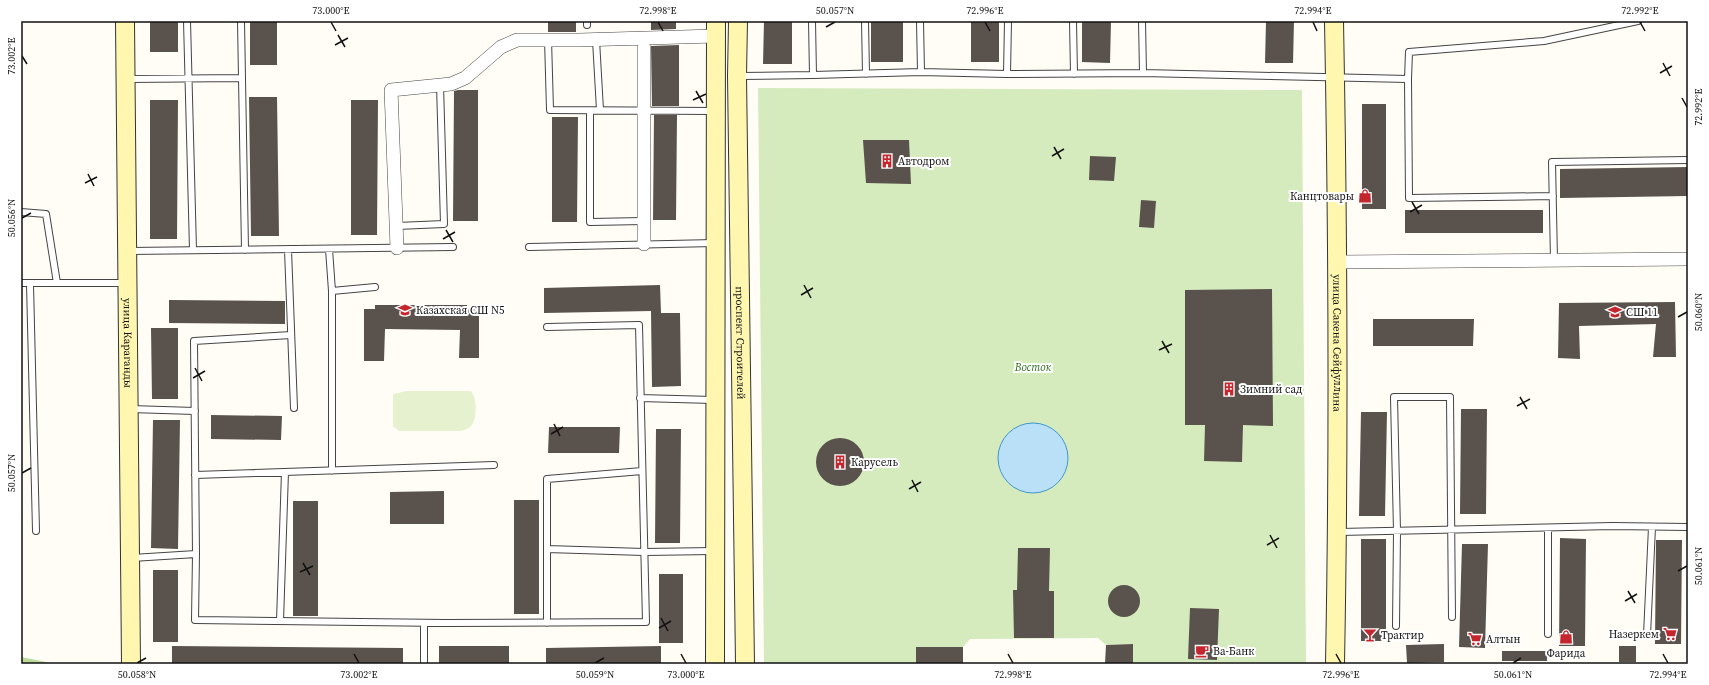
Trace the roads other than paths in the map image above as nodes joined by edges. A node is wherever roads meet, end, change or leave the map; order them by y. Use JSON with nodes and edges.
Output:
{"nodes":[{"id":1,"x":125,"y":21,"type":"edge"},
{"id":2,"x":187,"y":21,"type":"edge"},
{"id":3,"x":241,"y":21,"type":"edge"},
{"id":4,"x":738,"y":21,"type":"edge"},
{"id":5,"x":812,"y":21,"type":"edge"},
{"id":6,"x":865,"y":21,"type":"edge"},
{"id":7,"x":920,"y":21,"type":"edge"},
{"id":8,"x":1008,"y":21,"type":"edge"},
{"id":9,"x":1073,"y":21,"type":"edge"},
{"id":10,"x":1142,"y":21,"type":"edge"},
{"id":11,"x":1334,"y":21,"type":"edge"},
{"id":12,"x":1638,"y":21,"type":"edge"},
{"id":13,"x":715,"y":28,"type":"edge"},
{"id":14,"x":548,"y":39,"type":"junction"},
{"id":15,"x":596,"y":40,"type":"junction"},
{"id":16,"x":644,"y":48,"type":"dead end"},
{"id":17,"x":921,"y":72,"type":"junction"},
{"id":18,"x":1143,"y":73,"type":"junction"},
{"id":19,"x":866,"y":74,"type":"junction"},
{"id":20,"x":1007,"y":74,"type":"junction"},
{"id":21,"x":1074,"y":74,"type":"junction"},
{"id":22,"x":813,"y":75,"type":"junction"},
{"id":23,"x":737,"y":76,"type":"junction"},
{"id":24,"x":188,"y":78,"type":"junction"},
{"id":25,"x":242,"y":78,"type":"junction"},
{"id":26,"x":126,"y":79,"type":"junction"},
{"id":27,"x":1335,"y":79,"type":"junction"},
{"id":28,"x":1408,"y":79,"type":"junction"},
{"id":29,"x":440,"y":85,"type":"junction"},
{"id":30,"x":600,"y":110,"type":"junction"},
{"id":31,"x":590,"y":111,"type":"junction"},
{"id":32,"x":644,"y":111,"type":"junction"},
{"id":33,"x":715,"y":111,"type":"junction"},
{"id":34,"x":1688,"y":160,"type":"edge"},
{"id":35,"x":1553,"y":196,"type":"junction"},
{"id":36,"x":21,"y":212,"type":"edge"},
{"id":37,"x":644,"y":221,"type":"junction"},
{"id":38,"x":396,"y":226,"type":"junction"},
{"id":39,"x":714,"y":243,"type":"junction"},
{"id":40,"x":644,"y":244,"type":"junction"},
{"id":41,"x":529,"y":247,"type":"dead end"},
{"id":42,"x":397,"y":248,"type":"junction"},
{"id":43,"x":453,"y":248,"type":"dead end"},
{"id":44,"x":329,"y":249,"type":"junction"},
{"id":45,"x":193,"y":250,"type":"junction"},
{"id":46,"x":245,"y":250,"type":"junction"},
{"id":47,"x":288,"y":250,"type":"junction"},
{"id":48,"x":128,"y":251,"type":"junction"},
{"id":49,"x":1688,"y":259,"type":"edge"},
{"id":50,"x":1554,"y":260,"type":"junction"},
{"id":51,"x":1338,"y":262,"type":"junction"},
{"id":52,"x":21,"y":283,"type":"edge"},
{"id":53,"x":57,"y":283,"type":"junction"},
{"id":54,"x":128,"y":283,"type":"junction"},
{"id":55,"x":30,"y":284,"type":"junction"},
{"id":56,"x":375,"y":287,"type":"dead end"},
{"id":57,"x":332,"y":291,"type":"junction"},
{"id":58,"x":547,"y":327,"type":"dead end"},
{"id":59,"x":291,"y":335,"type":"junction"},
{"id":60,"x":640,"y":398,"type":"junction"},
{"id":61,"x":715,"y":400,"type":"junction"},
{"id":62,"x":294,"y":408,"type":"dead end"},
{"id":63,"x":129,"y":409,"type":"junction"},
{"id":64,"x":195,"y":411,"type":"junction"},
{"id":65,"x":494,"y":465,"type":"dead end"},
{"id":66,"x":332,"y":470,"type":"junction"},
{"id":67,"x":642,"y":471,"type":"junction"},
{"id":68,"x":285,"y":472,"type":"junction"},
{"id":69,"x":195,"y":475,"type":"junction"},
{"id":70,"x":1652,"y":527,"type":"junction"},
{"id":71,"x":1688,"y":527,"type":"edge"},
{"id":72,"x":1548,"y":528,"type":"junction"},
{"id":73,"x":1451,"y":530,"type":"junction"},
{"id":74,"x":36,"y":531,"type":"dead end"},
{"id":75,"x":1397,"y":531,"type":"junction"},
{"id":76,"x":1338,"y":532,"type":"junction"},
{"id":77,"x":547,"y":549,"type":"junction"},
{"id":78,"x":715,"y":551,"type":"junction"},
{"id":79,"x":644,"y":552,"type":"junction"},
{"id":80,"x":196,"y":554,"type":"junction"},
{"id":81,"x":130,"y":558,"type":"junction"},
{"id":82,"x":1452,"y":617,"type":"dead end"},
{"id":83,"x":280,"y":621,"type":"junction"},
{"id":84,"x":424,"y":623,"type":"junction"},
{"id":85,"x":547,"y":623,"type":"junction"},
{"id":86,"x":1396,"y":626,"type":"dead end"},
{"id":87,"x":1548,"y":634,"type":"dead end"},
{"id":88,"x":1647,"y":635,"type":"dead end"},
{"id":89,"x":131,"y":664,"type":"edge"},
{"id":90,"x":424,"y":664,"type":"edge"},
{"id":91,"x":715,"y":664,"type":"edge"},
{"id":92,"x":745,"y":664,"type":"edge"},
{"id":93,"x":1335,"y":664,"type":"edge"}],
"edges":[{"from":1,"to":26,"type":"street","name":"улица Караганды"},
{"from":2,"to":24,"type":"lane"},
{"from":3,"to":25,"type":"lane"},
{"from":4,"to":23,"type":"street","name":"проспект Строителей"},
{"from":5,"to":22,"type":"lane"},
{"from":6,"to":19,"type":"lane"},
{"from":7,"to":17,"type":"lane"},
{"from":8,"to":20,"type":"lane"},
{"from":9,"to":21,"type":"lane"},
{"from":10,"to":18,"type":"lane"},
{"from":11,"to":27,"type":"street","name":"улица Сакена Сейфуллина"},
{"from":12,"to":28,"type":"lane"},
{"from":13,"to":15,"type":"street"},
{"from":13,"to":33,"type":"street"},
{"from":14,"to":15,"type":"street"},
{"from":14,"to":29,"type":"street"},
{"from":14,"to":31,"type":"lane"},
{"from":15,"to":30,"type":"lane"},
{"from":16,"to":32,"type":"street"},
{"from":17,"to":19,"type":"lane"},
{"from":17,"to":20,"type":"lane"},
{"from":18,"to":21,"type":"lane"},
{"from":18,"to":27,"type":"lane"},
{"from":19,"to":22,"type":"lane"},
{"from":20,"to":21,"type":"lane"},
{"from":22,"to":23,"type":"lane"},
{"from":23,"to":92,"type":"street","name":"проспект Строителей"},
{"from":24,"to":25,"type":"lane"},
{"from":24,"to":26,"type":"lane"},
{"from":24,"to":45,"type":"lane"},
{"from":25,"to":46,"type":"lane"},
{"from":26,"to":48,"type":"street","name":"улица Караганды"},
{"from":27,"to":28,"type":"lane"},
{"from":27,"to":51,"type":"street","name":"улица Сакена Сейфуллина"},
{"from":28,"to":35,"type":"lane"},
{"from":29,"to":38,"type":"street"},
{"from":29,"to":38,"type":"lane"},
{"from":30,"to":31,"type":"lane"},
{"from":30,"to":32,"type":"lane"},
{"from":31,"to":37,"type":"lane"},
{"from":32,"to":33,"type":"lane"},
{"from":32,"to":37,"type":"street"},
{"from":33,"to":39,"type":"street"},
{"from":34,"to":35,"type":"lane"},
{"from":35,"to":50,"type":"lane"},
{"from":36,"to":53,"type":"lane"},
{"from":37,"to":40,"type":"street"},
{"from":38,"to":42,"type":"street"},
{"from":39,"to":40,"type":"lane"},
{"from":39,"to":61,"type":"street"},
{"from":40,"to":41,"type":"lane"},
{"from":42,"to":43,"type":"lane"},
{"from":42,"to":44,"type":"lane"},
{"from":44,"to":47,"type":"lane"},
{"from":44,"to":57,"type":"lane"},
{"from":45,"to":46,"type":"lane"},
{"from":45,"to":48,"type":"lane"},
{"from":46,"to":47,"type":"lane"},
{"from":47,"to":59,"type":"lane"},
{"from":48,"to":54,"type":"street","name":"улица Караганды"},
{"from":49,"to":50,"type":"street"},
{"from":50,"to":51,"type":"street"},
{"from":51,"to":76,"type":"street","name":"улица Сакена Сейфуллина"},
{"from":52,"to":55,"type":"lane"},
{"from":53,"to":54,"type":"lane"},
{"from":53,"to":55,"type":"lane"},
{"from":54,"to":63,"type":"street","name":"улица Караганды"},
{"from":55,"to":74,"type":"lane"},
{"from":56,"to":57,"type":"lane"},
{"from":57,"to":66,"type":"lane"},
{"from":58,"to":60,"type":"lane"},
{"from":59,"to":62,"type":"lane"},
{"from":59,"to":64,"type":"lane"},
{"from":60,"to":61,"type":"lane"},
{"from":60,"to":67,"type":"lane"},
{"from":61,"to":78,"type":"street"},
{"from":63,"to":64,"type":"lane"},
{"from":63,"to":81,"type":"street","name":"улица Караганды"},
{"from":64,"to":69,"type":"lane"},
{"from":65,"to":66,"type":"lane"},
{"from":66,"to":68,"type":"lane"},
{"from":67,"to":77,"type":"lane"},
{"from":67,"to":79,"type":"lane"},
{"from":68,"to":69,"type":"lane"},
{"from":68,"to":83,"type":"lane"},
{"from":69,"to":80,"type":"lane"},
{"from":70,"to":71,"type":"lane"},
{"from":70,"to":72,"type":"lane"},
{"from":70,"to":88,"type":"lane"},
{"from":72,"to":73,"type":"lane"},
{"from":72,"to":87,"type":"lane"},
{"from":73,"to":75,"type":"lane"},
{"from":73,"to":75,"type":"lane"},
{"from":73,"to":82,"type":"lane"},
{"from":75,"to":76,"type":"lane"},
{"from":75,"to":86,"type":"lane"},
{"from":76,"to":93,"type":"street","name":"улица Сакена Сейфуллина"},
{"from":77,"to":79,"type":"lane"},
{"from":77,"to":85,"type":"lane"},
{"from":78,"to":79,"type":"lane"},
{"from":78,"to":91,"type":"street"},
{"from":79,"to":85,"type":"lane"},
{"from":80,"to":81,"type":"lane"},
{"from":80,"to":83,"type":"lane"},
{"from":81,"to":89,"type":"street","name":"улица Караганды"},
{"from":83,"to":84,"type":"lane"},
{"from":84,"to":85,"type":"lane"},
{"from":84,"to":90,"type":"lane"}]}
